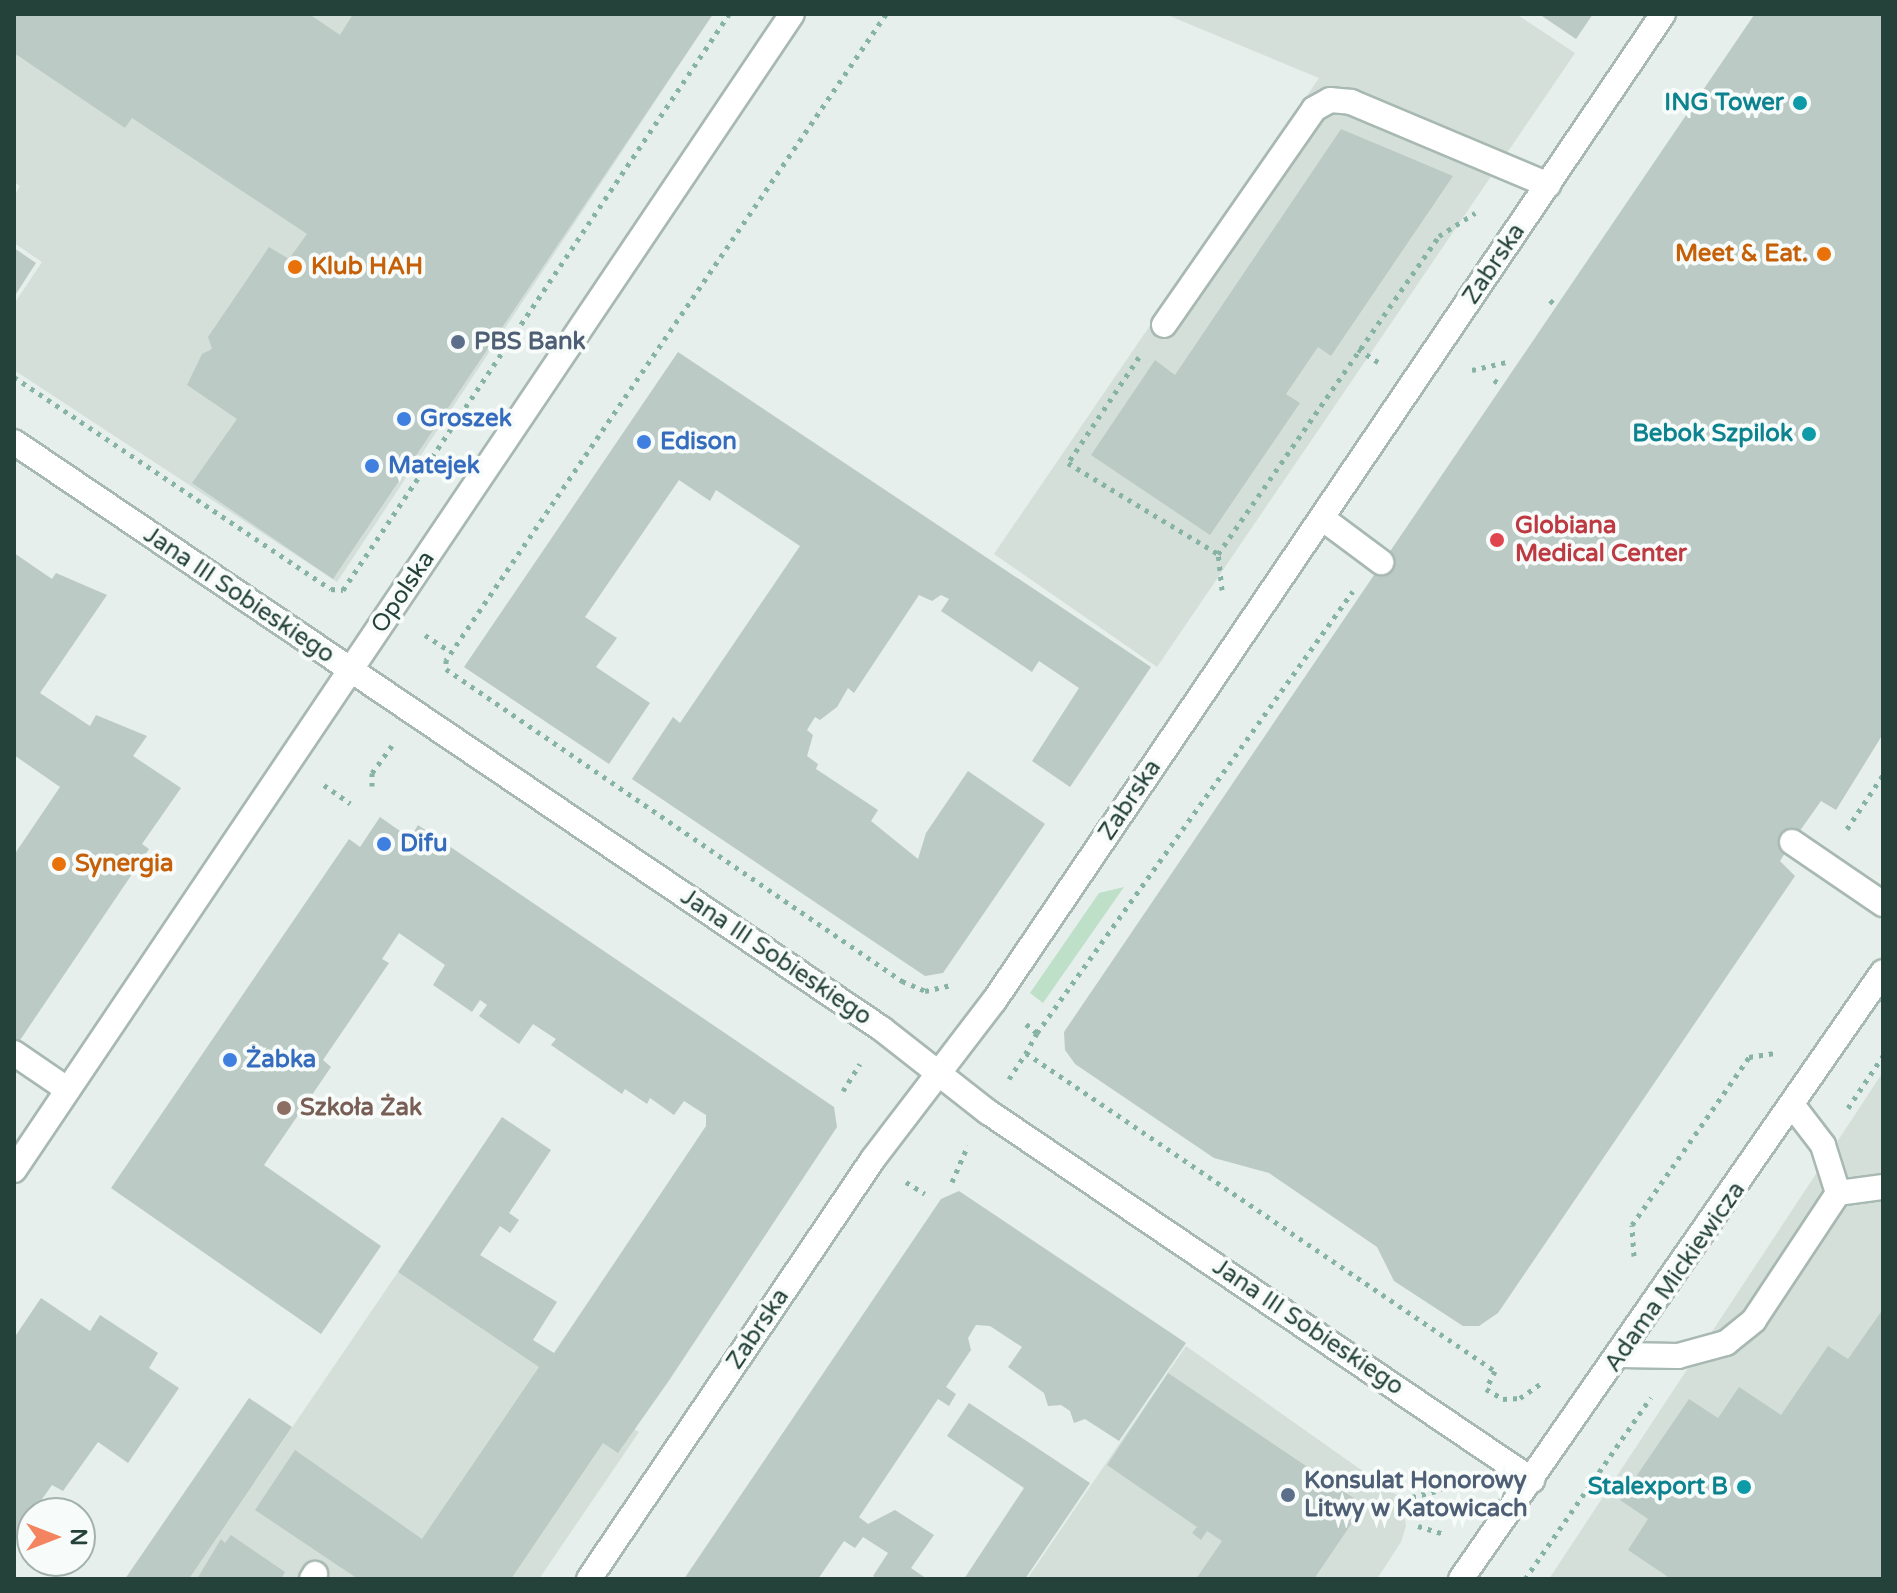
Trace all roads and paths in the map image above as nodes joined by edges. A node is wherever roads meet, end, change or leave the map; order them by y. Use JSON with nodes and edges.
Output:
{"nodes":[{"id":1,"x":729,"y":14,"type":"edge"},
{"id":2,"x":792,"y":14,"type":"edge"},
{"id":3,"x":886,"y":14,"type":"edge"},
{"id":4,"x":1663,"y":14,"type":"edge"},
{"id":5,"x":1548,"y":185,"type":"junction"},
{"id":6,"x":1164,"y":325,"type":"dead end"},
{"id":7,"x":1358,"y":349,"type":"dead end"},
{"id":8,"x":1143,"y":352,"type":"dead end"},
{"id":9,"x":14,"y":377,"type":"edge"},
{"id":10,"x":1494,"y":380,"type":"dead end"},
{"id":11,"x":1501,"y":385,"type":"dead end"},
{"id":12,"x":14,"y":442,"type":"edge"},
{"id":13,"x":1322,"y":518,"type":"junction"},
{"id":14,"x":1218,"y":554,"type":"junction"},
{"id":15,"x":1377,"y":560,"type":"joint"},
{"id":16,"x":1223,"y":600,"type":"dead end"},
{"id":17,"x":350,"y":670,"type":"junction"},
{"id":18,"x":1883,"y":775,"type":"edge"},
{"id":19,"x":1792,"y":842,"type":"dead end"},
{"id":20,"x":1824,"y":863,"type":"junction"},
{"id":21,"x":1883,"y":904,"type":"edge"},
{"id":22,"x":1883,"y":972,"type":"edge"},
{"id":23,"x":994,"y":1001,"type":"junction"},
{"id":24,"x":1037,"y":1033,"type":"junction"},
{"id":25,"x":1782,"y":1052,"type":"dead end"},
{"id":26,"x":14,"y":1053,"type":"edge"},
{"id":27,"x":939,"y":1074,"type":"junction"},
{"id":28,"x":68,"y":1090,"type":"junction"},
{"id":29,"x":1793,"y":1106,"type":"junction"},
{"id":30,"x":14,"y":1170,"type":"edge"},
{"id":31,"x":1883,"y":1187,"type":"edge"},
{"id":32,"x":1838,"y":1193,"type":"junction"},
{"id":33,"x":1634,"y":1267,"type":"dead end"},
{"id":34,"x":1621,"y":1355,"type":"junction"},
{"id":35,"x":1552,"y":1374,"type":"dead end"},
{"id":36,"x":1532,"y":1480,"type":"junction"},
{"id":37,"x":589,"y":1579,"type":"edge"},
{"id":38,"x":1461,"y":1579,"type":"edge"}],
"edges":[{"from":1,"to":9,"type":"path"},
{"from":2,"to":17,"type":"street","name":"Opolska"},
{"from":3,"to":23,"type":"path"},
{"from":4,"to":5,"type":"street","name":"Zabrska"},
{"from":5,"to":6,"type":"street"},
{"from":5,"to":13,"type":"street","name":"Zabrska"},
{"from":7,"to":14,"type":"path"},
{"from":8,"to":14,"type":"path"},
{"from":10,"to":11,"type":"path"},
{"from":12,"to":17,"type":"street","name":"Jana III Sobieskiego"},
{"from":13,"to":15,"type":"street"},
{"from":13,"to":23,"type":"street","name":"Zabrska"},
{"from":14,"to":16,"type":"path"},
{"from":15,"to":24,"type":"path"},
{"from":17,"to":27,"type":"street","name":"Jana III Sobieskiego"},
{"from":17,"to":28,"type":"street","name":"Opolska"},
{"from":18,"to":20,"type":"path"},
{"from":19,"to":20,"type":"street"},
{"from":20,"to":21,"type":"street"},
{"from":22,"to":29,"type":"street","name":"Adama Mickiewicza"},
{"from":23,"to":24,"type":"path"},
{"from":23,"to":27,"type":"street","name":"Zabrska"},
{"from":24,"to":35,"type":"path"},
{"from":25,"to":33,"type":"path"},
{"from":26,"to":28,"type":"street"},
{"from":27,"to":36,"type":"street","name":"Jana III Sobieskiego"},
{"from":27,"to":37,"type":"street","name":"Zabrska"},
{"from":28,"to":30,"type":"street","name":"Opolska"},
{"from":29,"to":32,"type":"street"},
{"from":29,"to":34,"type":"street","name":"Adama Mickiewicza"},
{"from":31,"to":32,"type":"street"},
{"from":32,"to":34,"type":"street"},
{"from":34,"to":36,"type":"street","name":"Adama Mickiewicza"},
{"from":36,"to":38,"type":"street","name":"Adama Mickiewicza"}]}
